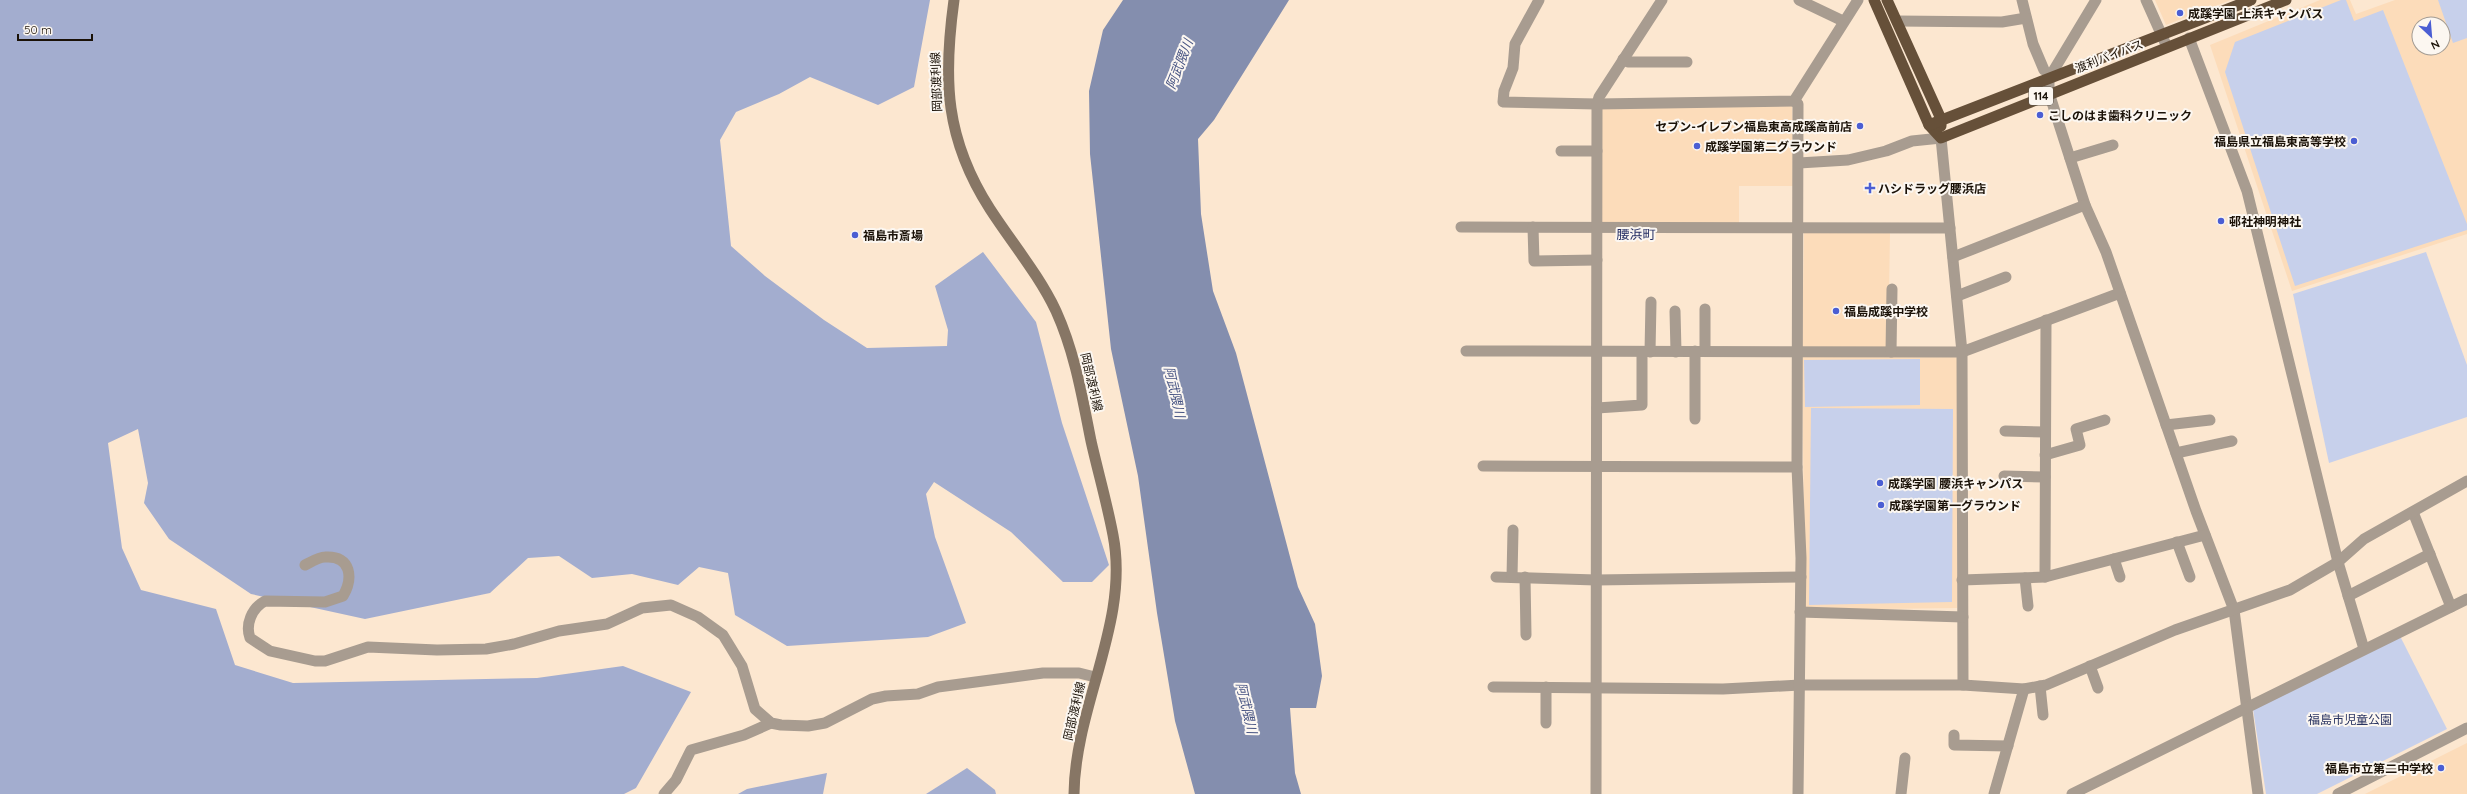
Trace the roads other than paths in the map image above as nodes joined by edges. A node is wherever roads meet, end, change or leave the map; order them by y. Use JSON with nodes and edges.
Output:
{"nodes":[{"id":1,"x":954,"y":0,"type":"edge"},
{"id":2,"x":1539,"y":0,"type":"edge"},
{"id":3,"x":1662,"y":0,"type":"edge"},
{"id":4,"x":1800,"y":0,"type":"edge"},
{"id":5,"x":1858,"y":0,"type":"edge"},
{"id":6,"x":1874,"y":0,"type":"edge"},
{"id":7,"x":1887,"y":0,"type":"edge"},
{"id":8,"x":2022,"y":0,"type":"edge"},
{"id":9,"x":2096,"y":0,"type":"edge"},
{"id":10,"x":2146,"y":0,"type":"edge"},
{"id":11,"x":2251,"y":0,"type":"edge"},
{"id":12,"x":2286,"y":0,"type":"edge"},
{"id":13,"x":2026,"y":18,"type":"junction"},
{"id":14,"x":1896,"y":21,"type":"junction"},
{"id":15,"x":1843,"y":22,"type":"junction"},
{"id":16,"x":2161,"y":35,"type":"junction"},
{"id":17,"x":2189,"y":38,"type":"junction"},
{"id":18,"x":2166,"y":47,"type":"junction"},
{"id":19,"x":1623,"y":59,"type":"junction"},
{"id":20,"x":1687,"y":62,"type":"dead end"},
{"id":21,"x":2046,"y":74,"type":"junction"},
{"id":22,"x":2049,"y":93,"type":"junction"},
{"id":23,"x":1794,"y":101,"type":"junction"},
{"id":24,"x":1597,"y":104,"type":"junction"},
{"id":25,"x":1941,"y":119,"type":"junction"},
{"id":26,"x":1928,"y":125,"type":"junction"},
{"id":27,"x":1941,"y":138,"type":"junction"},
{"id":28,"x":1912,"y":141,"type":"junction"},
{"id":29,"x":2113,"y":145,"type":"dead end"},
{"id":30,"x":1561,"y":151,"type":"dead end"},
{"id":31,"x":1597,"y":151,"type":"junction"},
{"id":32,"x":2070,"y":158,"type":"junction"},
{"id":33,"x":1799,"y":163,"type":"junction"},
{"id":34,"x":2085,"y":205,"type":"junction"},
{"id":35,"x":1461,"y":227,"type":"dead end"},
{"id":36,"x":1533,"y":227,"type":"junction"},
{"id":37,"x":1597,"y":227,"type":"junction"},
{"id":38,"x":1799,"y":228,"type":"junction"},
{"id":39,"x":1950,"y":228,"type":"junction"},
{"id":40,"x":1953,"y":257,"type":"junction"},
{"id":41,"x":1597,"y":260,"type":"junction"},
{"id":42,"x":2006,"y":277,"type":"dead end"},
{"id":43,"x":1892,"y":289,"type":"dead end"},
{"id":44,"x":2120,"y":293,"type":"junction"},
{"id":45,"x":1957,"y":296,"type":"junction"},
{"id":46,"x":1651,"y":302,"type":"dead end"},
{"id":47,"x":1705,"y":309,"type":"dead end"},
{"id":48,"x":1675,"y":311,"type":"dead end"},
{"id":49,"x":2046,"y":320,"type":"junction"},
{"id":50,"x":1598,"y":350,"type":"junction"},
{"id":51,"x":1466,"y":351,"type":"dead end"},
{"id":52,"x":1700,"y":351,"type":"junction"},
{"id":53,"x":1646,"y":352,"type":"junction"},
{"id":54,"x":1676,"y":352,"type":"junction"},
{"id":55,"x":1891,"y":352,"type":"junction"},
{"id":56,"x":1962,"y":352,"type":"junction"},
{"id":57,"x":1796,"y":353,"type":"junction"},
{"id":58,"x":1597,"y":408,"type":"junction"},
{"id":59,"x":1694,"y":419,"type":"dead end"},
{"id":60,"x":2105,"y":420,"type":"dead end"},
{"id":61,"x":2210,"y":420,"type":"dead end"},
{"id":62,"x":2166,"y":425,"type":"junction"},
{"id":63,"x":2005,"y":431,"type":"dead end"},
{"id":64,"x":2045,"y":432,"type":"junction"},
{"id":65,"x":2232,"y":441,"type":"dead end"},
{"id":66,"x":2176,"y":453,"type":"junction"},
{"id":67,"x":2045,"y":455,"type":"junction"},
{"id":68,"x":1597,"y":465,"type":"junction"},
{"id":69,"x":1483,"y":466,"type":"dead end"},
{"id":70,"x":1797,"y":467,"type":"junction"},
{"id":71,"x":2004,"y":476,"type":"dead end"},
{"id":72,"x":2045,"y":477,"type":"junction"},
{"id":73,"x":2467,"y":481,"type":"edge"},
{"id":74,"x":2413,"y":512,"type":"junction"},
{"id":75,"x":1513,"y":530,"type":"dead end"},
{"id":76,"x":2205,"y":535,"type":"junction"},
{"id":77,"x":2177,"y":542,"type":"junction"},
{"id":78,"x":2430,"y":554,"type":"junction"},
{"id":79,"x":2114,"y":559,"type":"junction"},
{"id":80,"x":2338,"y":562,"type":"junction"},
{"id":81,"x":305,"y":565,"type":"dead end"},
{"id":82,"x":1496,"y":577,"type":"dead end"},
{"id":83,"x":1512,"y":577,"type":"junction"},
{"id":84,"x":1525,"y":577,"type":"junction"},
{"id":85,"x":1801,"y":577,"type":"junction"},
{"id":86,"x":2045,"y":577,"type":"junction"},
{"id":87,"x":2120,"y":577,"type":"dead end"},
{"id":88,"x":2190,"y":577,"type":"dead end"},
{"id":89,"x":2025,"y":578,"type":"junction"},
{"id":90,"x":1596,"y":580,"type":"junction"},
{"id":91,"x":1962,"y":580,"type":"junction"},
{"id":92,"x":2348,"y":596,"type":"junction"},
{"id":93,"x":2467,"y":599,"type":"edge"},
{"id":94,"x":2028,"y":606,"type":"dead end"},
{"id":95,"x":2450,"y":607,"type":"junction"},
{"id":96,"x":2234,"y":610,"type":"junction"},
{"id":97,"x":1800,"y":612,"type":"junction"},
{"id":98,"x":1963,"y":617,"type":"junction"},
{"id":99,"x":1526,"y":635,"type":"dead end"},
{"id":100,"x":2364,"y":649,"type":"junction"},
{"id":101,"x":2090,"y":666,"type":"junction"},
{"id":102,"x":1095,"y":677,"type":"junction"},
{"id":103,"x":1800,"y":685,"type":"junction"},
{"id":104,"x":1546,"y":686,"type":"junction"},
{"id":105,"x":1963,"y":686,"type":"junction"},
{"id":106,"x":2040,"y":686,"type":"junction"},
{"id":107,"x":1493,"y":687,"type":"dead end"},
{"id":108,"x":1596,"y":687,"type":"junction"},
{"id":109,"x":2098,"y":688,"type":"dead end"},
{"id":110,"x":2024,"y":689,"type":"junction"},
{"id":111,"x":2246,"y":708,"type":"junction"},
{"id":112,"x":2043,"y":715,"type":"dead end"},
{"id":113,"x":771,"y":723,"type":"junction"},
{"id":114,"x":1546,"y":723,"type":"dead end"},
{"id":115,"x":2467,"y":728,"type":"edge"},
{"id":116,"x":1954,"y":735,"type":"dead end"},
{"id":117,"x":2008,"y":746,"type":"junction"},
{"id":118,"x":1905,"y":758,"type":"dead end"},
{"id":119,"x":2344,"y":792,"type":"edge"},
{"id":120,"x":664,"y":794,"type":"edge"},
{"id":121,"x":1074,"y":794,"type":"edge"},
{"id":122,"x":1596,"y":794,"type":"edge"},
{"id":123,"x":1798,"y":794,"type":"edge"},
{"id":124,"x":1901,"y":794,"type":"edge"},
{"id":125,"x":1994,"y":794,"type":"edge"},
{"id":126,"x":2072,"y":794,"type":"edge"},
{"id":127,"x":2258,"y":794,"type":"edge"}],
"edges":[{"from":1,"to":102,"type":"main road","name":"岡部渡利線"},
{"from":2,"to":24,"type":"street"},
{"from":3,"to":19,"type":"street"},
{"from":4,"to":15,"type":"street"},
{"from":5,"to":15,"type":"street"},
{"from":6,"to":26,"type":"highway"},
{"from":7,"to":14,"type":"highway"},
{"from":8,"to":13,"type":"street"},
{"from":9,"to":21,"type":"street"},
{"from":10,"to":16,"type":"street"},
{"from":11,"to":16,"type":"highway","name":"渡利バイパス","number":"114"},
{"from":12,"to":17,"type":"highway","name":"渡利バイパス","number":"114"},
{"from":13,"to":14,"type":"street"},
{"from":13,"to":21,"type":"street"},
{"from":14,"to":25,"type":"highway"},
{"from":15,"to":23,"type":"street"},
{"from":16,"to":18,"type":"street"},
{"from":16,"to":21,"type":"highway","name":"渡利バイパス","number":"114"},
{"from":17,"to":18,"type":"highway","name":"渡利バイパス","number":"114"},
{"from":17,"to":80,"type":"street"},
{"from":18,"to":22,"type":"highway","name":"渡利バイパス","number":"114"},
{"from":19,"to":20,"type":"street"},
{"from":19,"to":24,"type":"street"},
{"from":21,"to":22,"type":"street"},
{"from":21,"to":25,"type":"highway","name":"渡利バイパス","number":"114"},
{"from":22,"to":27,"type":"highway","name":"渡利バイパス","number":"114"},
{"from":22,"to":32,"type":"street"},
{"from":23,"to":24,"type":"street"},
{"from":23,"to":33,"type":"street"},
{"from":24,"to":31,"type":"street"},
{"from":25,"to":26,"type":"highway","number":"114"},
{"from":25,"to":27,"type":"highway"},
{"from":26,"to":27,"type":"highway"},
{"from":26,"to":28,"type":"street"},
{"from":27,"to":28,"type":"street"},
{"from":27,"to":39,"type":"street"},
{"from":28,"to":33,"type":"street"},
{"from":29,"to":32,"type":"street"},
{"from":30,"to":31,"type":"street"},
{"from":31,"to":37,"type":"street"},
{"from":32,"to":34,"type":"street"},
{"from":33,"to":38,"type":"street"},
{"from":34,"to":40,"type":"street"},
{"from":34,"to":44,"type":"street"},
{"from":35,"to":36,"type":"street"},
{"from":36,"to":37,"type":"street"},
{"from":36,"to":41,"type":"street"},
{"from":37,"to":38,"type":"street"},
{"from":37,"to":41,"type":"street"},
{"from":38,"to":39,"type":"street"},
{"from":38,"to":57,"type":"street"},
{"from":39,"to":40,"type":"street"},
{"from":40,"to":45,"type":"street"},
{"from":41,"to":50,"type":"street"},
{"from":42,"to":45,"type":"street"},
{"from":43,"to":55,"type":"street"},
{"from":44,"to":49,"type":"street"},
{"from":44,"to":62,"type":"street"},
{"from":45,"to":56,"type":"street"},
{"from":46,"to":53,"type":"street"},
{"from":47,"to":52,"type":"street"},
{"from":48,"to":54,"type":"street"},
{"from":49,"to":56,"type":"street"},
{"from":49,"to":64,"type":"street"},
{"from":50,"to":51,"type":"street"},
{"from":50,"to":53,"type":"street"},
{"from":50,"to":58,"type":"street"},
{"from":52,"to":54,"type":"street"},
{"from":52,"to":57,"type":"street"},
{"from":52,"to":59,"type":"street"},
{"from":53,"to":54,"type":"street"},
{"from":53,"to":58,"type":"street"},
{"from":55,"to":56,"type":"street"},
{"from":55,"to":57,"type":"street"},
{"from":56,"to":91,"type":"street"},
{"from":57,"to":70,"type":"street"},
{"from":58,"to":68,"type":"street"},
{"from":60,"to":67,"type":"street"},
{"from":61,"to":62,"type":"street"},
{"from":62,"to":66,"type":"street"},
{"from":63,"to":64,"type":"street"},
{"from":64,"to":67,"type":"street"},
{"from":65,"to":66,"type":"street"},
{"from":66,"to":76,"type":"street"},
{"from":67,"to":72,"type":"street"},
{"from":68,"to":69,"type":"street"},
{"from":68,"to":70,"type":"street"},
{"from":68,"to":90,"type":"street"},
{"from":70,"to":85,"type":"street"},
{"from":71,"to":72,"type":"street"},
{"from":72,"to":86,"type":"street"},
{"from":73,"to":74,"type":"street"},
{"from":74,"to":78,"type":"street"},
{"from":74,"to":80,"type":"street"},
{"from":75,"to":83,"type":"street"},
{"from":76,"to":77,"type":"street"},
{"from":76,"to":96,"type":"street"},
{"from":77,"to":79,"type":"street"},
{"from":77,"to":88,"type":"street"},
{"from":78,"to":92,"type":"street"},
{"from":78,"to":95,"type":"street"},
{"from":79,"to":86,"type":"street"},
{"from":79,"to":87,"type":"street"},
{"from":80,"to":92,"type":"street"},
{"from":80,"to":96,"type":"street"},
{"from":81,"to":113,"type":"street"},
{"from":82,"to":83,"type":"street"},
{"from":83,"to":84,"type":"street"},
{"from":84,"to":90,"type":"street"},
{"from":84,"to":99,"type":"street"},
{"from":85,"to":90,"type":"street"},
{"from":85,"to":97,"type":"street"},
{"from":86,"to":89,"type":"street"},
{"from":89,"to":91,"type":"street"},
{"from":89,"to":94,"type":"street"},
{"from":90,"to":108,"type":"street"},
{"from":91,"to":98,"type":"street"},
{"from":92,"to":100,"type":"street"},
{"from":93,"to":95,"type":"street"},
{"from":95,"to":100,"type":"street"},
{"from":96,"to":101,"type":"street"},
{"from":96,"to":111,"type":"street"},
{"from":97,"to":98,"type":"street"},
{"from":97,"to":103,"type":"street"},
{"from":98,"to":105,"type":"street"},
{"from":100,"to":111,"type":"street"},
{"from":101,"to":106,"type":"street"},
{"from":101,"to":109,"type":"street"},
{"from":102,"to":113,"type":"street"},
{"from":102,"to":121,"type":"main road","name":"岡部渡利線"},
{"from":103,"to":105,"type":"street"},
{"from":103,"to":108,"type":"street"},
{"from":103,"to":123,"type":"street"},
{"from":104,"to":107,"type":"street"},
{"from":104,"to":108,"type":"street"},
{"from":104,"to":114,"type":"street"},
{"from":105,"to":110,"type":"street"},
{"from":106,"to":110,"type":"street"},
{"from":106,"to":112,"type":"street"},
{"from":108,"to":122,"type":"street"},
{"from":110,"to":117,"type":"street"},
{"from":111,"to":126,"type":"street"},
{"from":111,"to":127,"type":"street"},
{"from":113,"to":120,"type":"street"},
{"from":115,"to":119,"type":"street"},
{"from":116,"to":117,"type":"street"},
{"from":117,"to":125,"type":"street"},
{"from":118,"to":124,"type":"street"}]}
